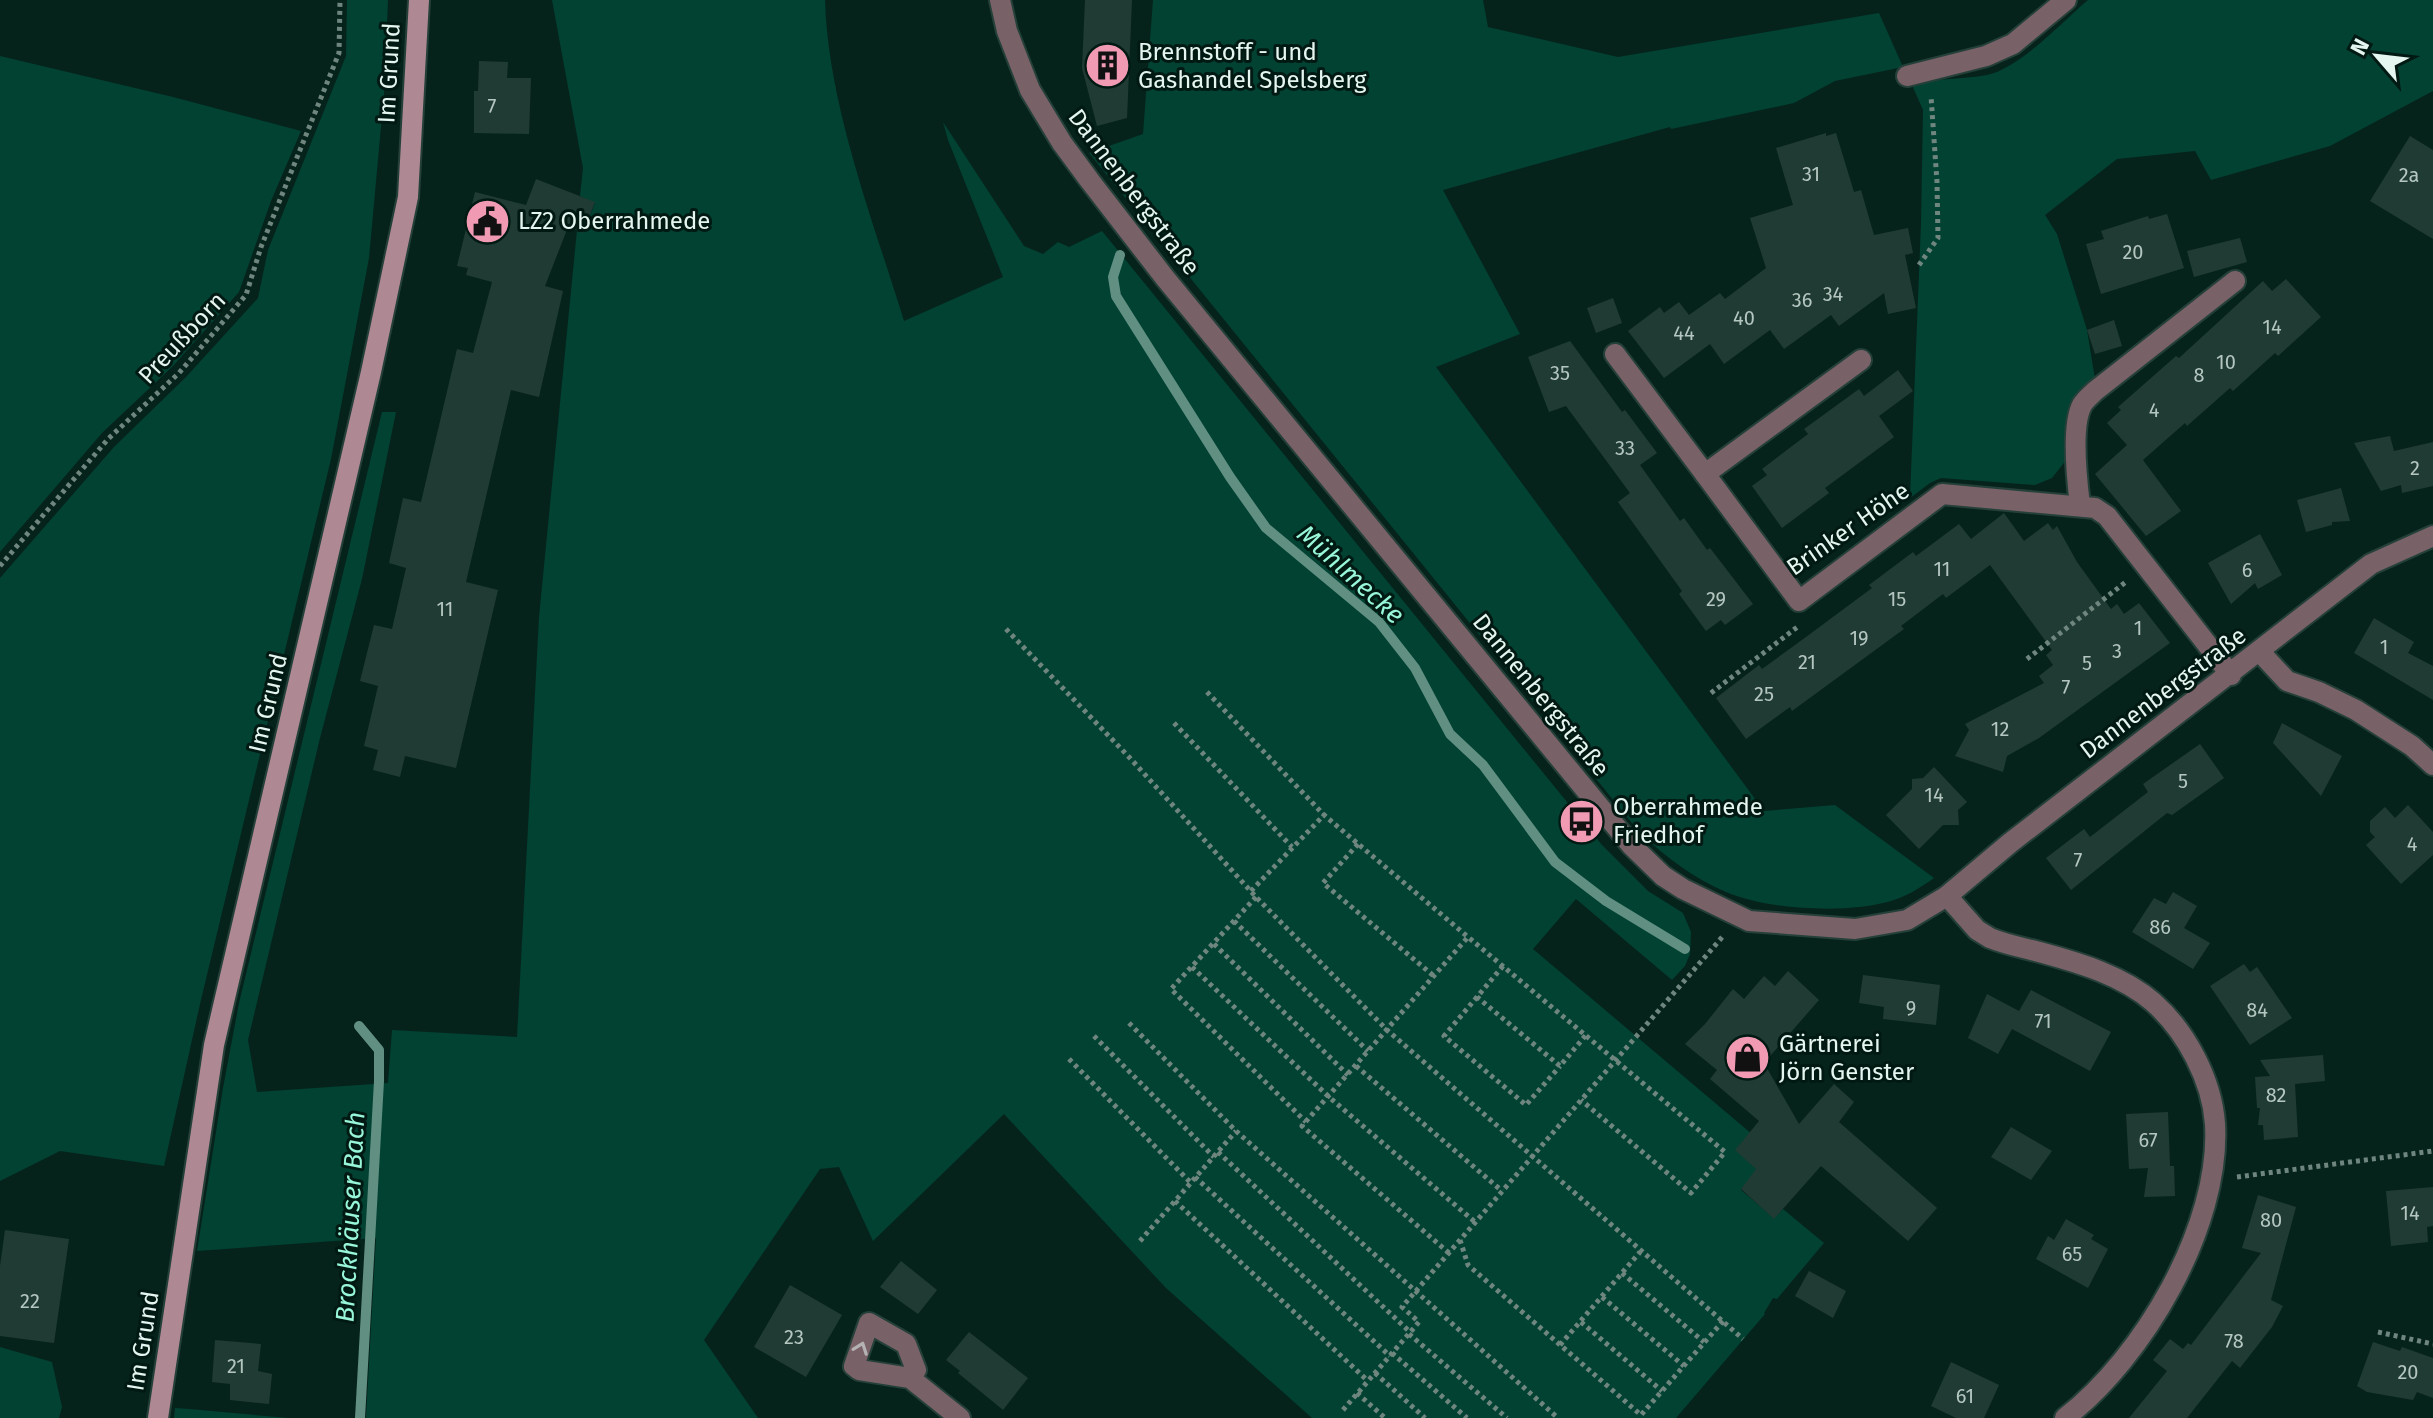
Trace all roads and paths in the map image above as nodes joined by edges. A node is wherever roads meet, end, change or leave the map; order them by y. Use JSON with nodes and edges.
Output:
{"nodes":[{"id":1,"x":340,"y":0,"type":"edge"},
{"id":2,"x":419,"y":0,"type":"edge"},
{"id":3,"x":1000,"y":0,"type":"edge"},
{"id":4,"x":2066,"y":0,"type":"edge"},
{"id":5,"x":1930,"y":71,"type":"junction"},
{"id":6,"x":1907,"y":76,"type":"dead end"},
{"id":7,"x":1919,"y":265,"type":"dead end"},
{"id":8,"x":2235,"y":281,"type":"dead end"},
{"id":9,"x":1615,"y":354,"type":"dead end"},
{"id":10,"x":1861,"y":360,"type":"dead end"},
{"id":11,"x":1705,"y":474,"type":"junction"},
{"id":12,"x":2080,"y":505,"type":"junction"},
{"id":13,"x":2433,"y":536,"type":"edge"},
{"id":14,"x":0,"y":566,"type":"edge"},
{"id":15,"x":2145,"y":567,"type":"junction"},
{"id":16,"x":1799,"y":601,"type":"junction"},
{"id":17,"x":1006,"y":629,"type":"dead end"},
{"id":18,"x":2260,"y":652,"type":"junction"},
{"id":19,"x":2027,"y":659,"type":"dead end"},
{"id":20,"x":2231,"y":675,"type":"junction"},
{"id":21,"x":1207,"y":692,"type":"dead end"},
{"id":22,"x":1711,"y":693,"type":"dead end"},
{"id":23,"x":1174,"y":723,"type":"dead end"},
{"id":24,"x":2433,"y":765,"type":"edge"},
{"id":25,"x":1324,"y":815,"type":"junction"},
{"id":26,"x":1358,"y":844,"type":"junction"},
{"id":27,"x":1292,"y":847,"type":"junction"},
{"id":28,"x":1251,"y":891,"type":"junction"},
{"id":29,"x":1947,"y":896,"type":"junction"},
{"id":30,"x":1256,"y":897,"type":"junction"},
{"id":31,"x":1740,"y":916,"type":"junction"},
{"id":32,"x":1234,"y":921,"type":"junction"},
{"id":33,"x":1468,"y":937,"type":"junction"},
{"id":34,"x":1214,"y":944,"type":"junction"},
{"id":35,"x":1503,"y":966,"type":"junction"},
{"id":36,"x":1192,"y":967,"type":"junction"},
{"id":37,"x":1435,"y":977,"type":"junction"},
{"id":38,"x":1477,"y":997,"type":"junction"},
{"id":39,"x":1129,"y":1023,"type":"dead end"},
{"id":40,"x":1387,"y":1030,"type":"junction"},
{"id":41,"x":1586,"y":1035,"type":"junction"},
{"id":42,"x":1094,"y":1036,"type":"dead end"},
{"id":43,"x":1368,"y":1051,"type":"junction"},
{"id":44,"x":1069,"y":1059,"type":"dead end"},
{"id":45,"x":1616,"y":1059,"type":"junction"},
{"id":46,"x":1356,"y":1066,"type":"junction"},
{"id":47,"x":1560,"y":1066,"type":"junction"},
{"id":48,"x":1348,"y":1075,"type":"junction"},
{"id":49,"x":1329,"y":1097,"type":"junction"},
{"id":50,"x":1581,"y":1100,"type":"junction"},
{"id":51,"x":1306,"y":1122,"type":"junction"},
{"id":52,"x":1236,"y":1131,"type":"junction"},
{"id":53,"x":2433,"y":1151,"type":"edge"},
{"id":54,"x":1216,"y":1154,"type":"junction"},
{"id":55,"x":1531,"y":1156,"type":"junction"},
{"id":56,"x":1193,"y":1180,"type":"junction"},
{"id":57,"x":2212,"y":1180,"type":"junction"},
{"id":58,"x":1502,"y":1191,"type":"junction"},
{"id":59,"x":1175,"y":1201,"type":"junction"},
{"id":60,"x":1475,"y":1222,"type":"junction"},
{"id":61,"x":1460,"y":1239,"type":"junction"},
{"id":62,"x":1140,"y":1241,"type":"dead end"},
{"id":63,"x":1640,"y":1252,"type":"junction"},
{"id":64,"x":1449,"y":1253,"type":"junction"},
{"id":65,"x":1622,"y":1273,"type":"junction"},
{"id":66,"x":1416,"y":1290,"type":"junction"},
{"id":67,"x":1602,"y":1297,"type":"junction"},
{"id":68,"x":1723,"y":1321,"type":"junction"},
{"id":69,"x":1581,"y":1322,"type":"junction"},
{"id":70,"x":2378,"y":1332,"type":"dead end"},
{"id":71,"x":1410,"y":1333,"type":"junction"},
{"id":72,"x":1743,"y":1339,"type":"dead end"},
{"id":73,"x":1705,"y":1342,"type":"junction"},
{"id":74,"x":2433,"y":1344,"type":"edge"},
{"id":75,"x":1560,"y":1345,"type":"junction"},
{"id":76,"x":1391,"y":1355,"type":"junction"},
{"id":77,"x":1684,"y":1366,"type":"junction"},
{"id":78,"x":1375,"y":1373,"type":"junction"},
{"id":79,"x":910,"y":1378,"type":"dead end"},
{"id":80,"x":1368,"y":1381,"type":"junction"},
{"id":81,"x":1663,"y":1391,"type":"junction"},
{"id":82,"x":1357,"y":1393,"type":"junction"},
{"id":83,"x":1343,"y":1410,"type":"dead end"},
{"id":84,"x":158,"y":1418,"type":"edge"},
{"id":85,"x":960,"y":1418,"type":"edge"},
{"id":86,"x":1385,"y":1418,"type":"edge"},
{"id":87,"x":1425,"y":1418,"type":"edge"},
{"id":88,"x":1467,"y":1418,"type":"edge"},
{"id":89,"x":1507,"y":1418,"type":"edge"},
{"id":90,"x":1558,"y":1418,"type":"edge"},
{"id":91,"x":2065,"y":1418,"type":"edge"}],
"edges":[{"from":1,"to":14,"type":"path","name":"Preußborn"},
{"from":2,"to":84,"type":"main road","name":"Im Grund"},
{"from":3,"to":31,"type":"street","name":"Dannenbergstraße"},
{"from":4,"to":5,"type":"street"},
{"from":5,"to":6,"type":"street"},
{"from":5,"to":7,"type":"path"},
{"from":8,"to":12,"type":"street"},
{"from":9,"to":11,"type":"street","name":"Brinker Höhe"},
{"from":10,"to":11,"type":"street"},
{"from":11,"to":16,"type":"street","name":"Brinker Höhe"},
{"from":12,"to":15,"type":"street","name":"Brinker Höhe"},
{"from":12,"to":16,"type":"street","name":"Brinker Höhe"},
{"from":13,"to":18,"type":"street","name":"Dannenbergstraße"},
{"from":15,"to":19,"type":"path"},
{"from":15,"to":20,"type":"street","name":"Brinker Höhe"},
{"from":16,"to":22,"type":"path"},
{"from":17,"to":28,"type":"path"},
{"from":18,"to":20,"type":"street","name":"Dannenbergstraße"},
{"from":18,"to":24,"type":"street"},
{"from":20,"to":29,"type":"street","name":"Dannenbergstraße"},
{"from":21,"to":25,"type":"path"},
{"from":23,"to":27,"type":"path"},
{"from":25,"to":26,"type":"path"},
{"from":25,"to":27,"type":"path"},
{"from":26,"to":33,"type":"path"},
{"from":26,"to":37,"type":"path"},
{"from":27,"to":28,"type":"path"},
{"from":28,"to":30,"type":"path"},
{"from":29,"to":31,"type":"street","name":"Dannenbergstraße"},
{"from":29,"to":57,"type":"street"},
{"from":30,"to":32,"type":"path"},
{"from":30,"to":40,"type":"path"},
{"from":31,"to":45,"type":"path"},
{"from":32,"to":34,"type":"path"},
{"from":32,"to":43,"type":"path"},
{"from":33,"to":35,"type":"path"},
{"from":33,"to":37,"type":"path"},
{"from":34,"to":36,"type":"path"},
{"from":34,"to":48,"type":"path"},
{"from":35,"to":38,"type":"path"},
{"from":35,"to":41,"type":"path"},
{"from":36,"to":49,"type":"path"},
{"from":36,"to":51,"type":"path"},
{"from":37,"to":40,"type":"path"},
{"from":38,"to":47,"type":"path"},
{"from":38,"to":47,"type":"path"},
{"from":39,"to":52,"type":"path"},
{"from":40,"to":43,"type":"path"},
{"from":40,"to":55,"type":"path"},
{"from":41,"to":45,"type":"path"},
{"from":41,"to":47,"type":"path"},
{"from":42,"to":54,"type":"path"},
{"from":43,"to":46,"type":"path"},
{"from":44,"to":56,"type":"path"},
{"from":45,"to":50,"type":"path"},
{"from":45,"to":50,"type":"path"},
{"from":46,"to":48,"type":"path"},
{"from":46,"to":58,"type":"path"},
{"from":48,"to":49,"type":"path"},
{"from":49,"to":51,"type":"path"},
{"from":49,"to":60,"type":"path"},
{"from":50,"to":55,"type":"path"},
{"from":51,"to":64,"type":"path"},
{"from":52,"to":54,"type":"path"},
{"from":52,"to":66,"type":"path"},
{"from":53,"to":57,"type":"path"},
{"from":54,"to":56,"type":"path"},
{"from":54,"to":71,"type":"path"},
{"from":55,"to":58,"type":"path"},
{"from":55,"to":63,"type":"path"},
{"from":56,"to":59,"type":"path"},
{"from":56,"to":76,"type":"path"},
{"from":57,"to":91,"type":"street"},
{"from":58,"to":60,"type":"path"},
{"from":59,"to":62,"type":"path"},
{"from":59,"to":80,"type":"path"},
{"from":60,"to":61,"type":"path"},
{"from":61,"to":64,"type":"path"},
{"from":61,"to":75,"type":"path"},
{"from":63,"to":65,"type":"path"},
{"from":63,"to":68,"type":"path"},
{"from":64,"to":66,"type":"path"},
{"from":65,"to":67,"type":"path"},
{"from":65,"to":73,"type":"path"},
{"from":66,"to":71,"type":"path"},
{"from":66,"to":90,"type":"path"},
{"from":67,"to":69,"type":"path"},
{"from":67,"to":77,"type":"path"},
{"from":68,"to":72,"type":"path"},
{"from":68,"to":73,"type":"path"},
{"from":69,"to":75,"type":"path"},
{"from":69,"to":81,"type":"path"},
{"from":70,"to":74,"type":"path"},
{"from":71,"to":76,"type":"path"},
{"from":71,"to":89,"type":"path"},
{"from":73,"to":77,"type":"path"},
{"from":75,"to":81,"type":"path"},
{"from":76,"to":78,"type":"path"},
{"from":76,"to":88,"type":"path"},
{"from":77,"to":81,"type":"path"},
{"from":78,"to":80,"type":"path"},
{"from":78,"to":87,"type":"path"},
{"from":79,"to":85,"type":"street"},
{"from":80,"to":82,"type":"path"},
{"from":82,"to":83,"type":"path"},
{"from":82,"to":86,"type":"path"}]}
